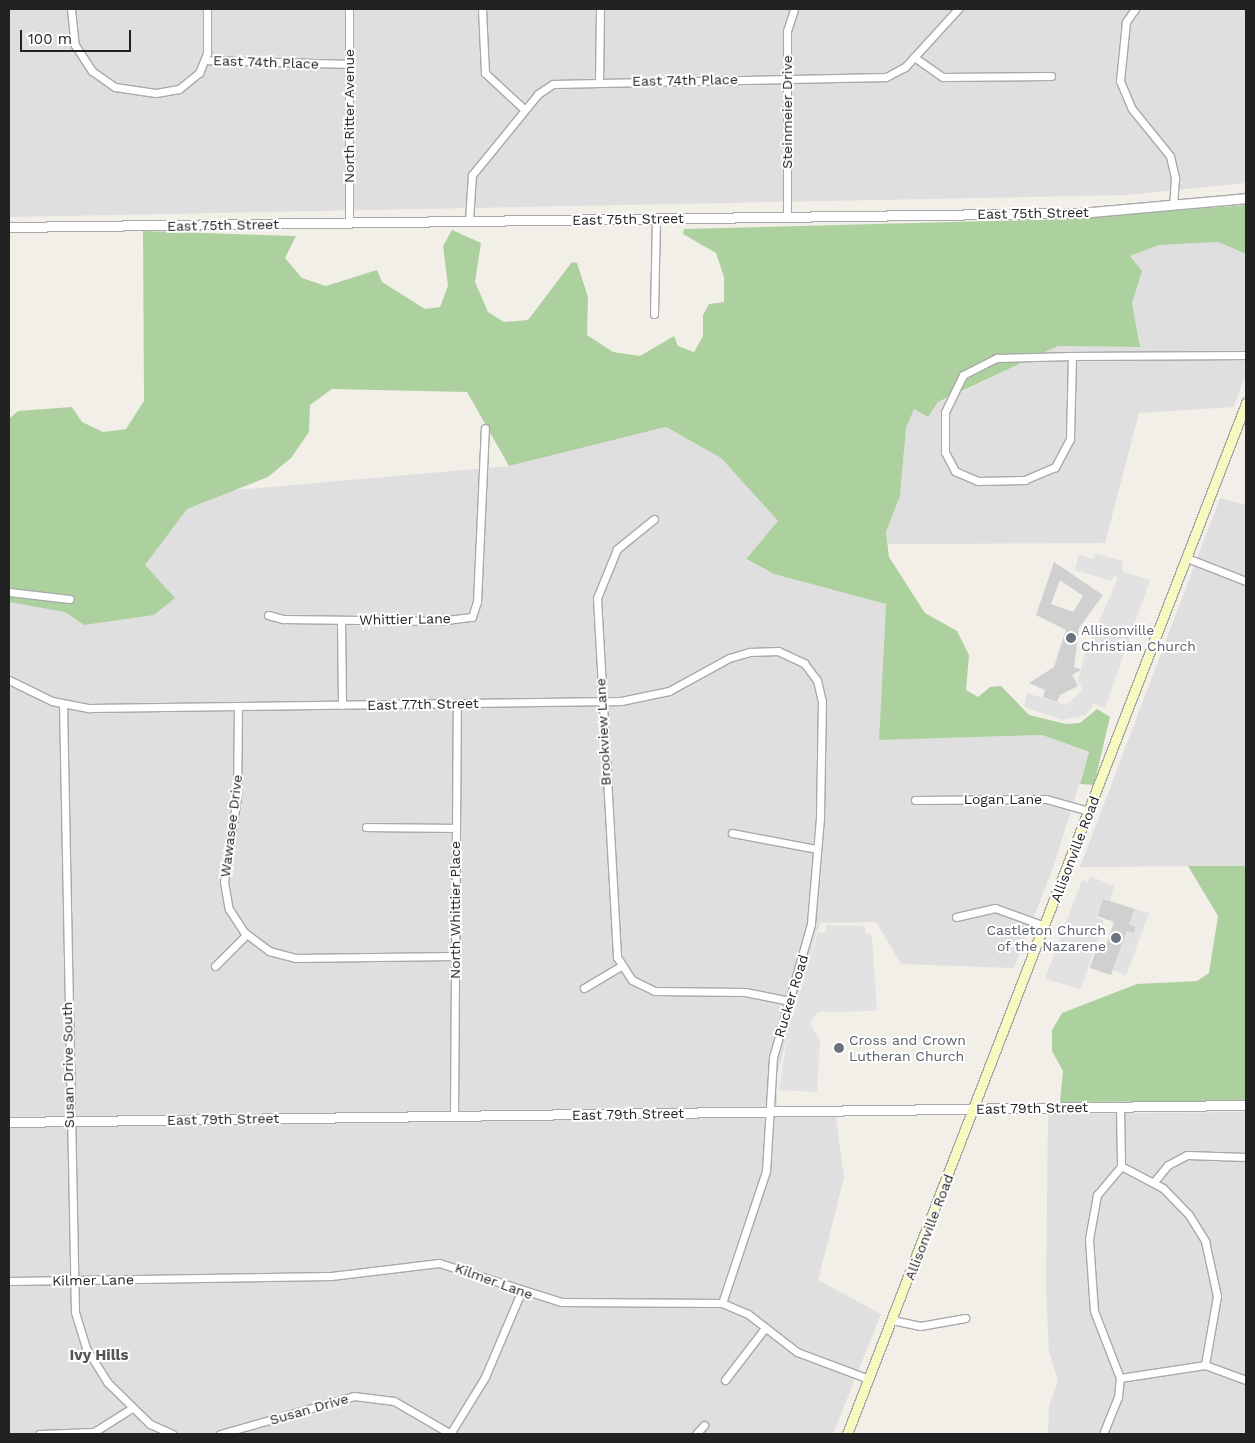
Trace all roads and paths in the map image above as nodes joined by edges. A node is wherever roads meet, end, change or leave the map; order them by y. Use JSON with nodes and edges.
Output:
{"nodes":[{"id":1,"x":71,"y":9,"type":"edge"},
{"id":2,"x":208,"y":9,"type":"edge"},
{"id":3,"x":349,"y":9,"type":"edge"},
{"id":4,"x":482,"y":9,"type":"edge"},
{"id":5,"x":600,"y":9,"type":"edge"},
{"id":6,"x":794,"y":9,"type":"edge"},
{"id":7,"x":958,"y":9,"type":"edge"},
{"id":8,"x":1136,"y":9,"type":"edge"},
{"id":9,"x":914,"y":57,"type":"junction"},
{"id":10,"x":205,"y":60,"type":"junction"},
{"id":11,"x":349,"y":64,"type":"junction"},
{"id":12,"x":1052,"y":76,"type":"dead end"},
{"id":13,"x":788,"y":79,"type":"junction"},
{"id":14,"x":599,"y":82,"type":"junction"},
{"id":15,"x":525,"y":110,"type":"junction"},
{"id":16,"x":1246,"y":198,"type":"edge"},
{"id":17,"x":1173,"y":204,"type":"junction"},
{"id":18,"x":656,"y":217,"type":"junction"},
{"id":19,"x":787,"y":217,"type":"junction"},
{"id":20,"x":469,"y":221,"type":"junction"},
{"id":21,"x":349,"y":223,"type":"junction"},
{"id":22,"x":9,"y":227,"type":"edge"},
{"id":23,"x":654,"y":314,"type":"dead end"},
{"id":24,"x":1246,"y":354,"type":"edge"},
{"id":25,"x":1072,"y":356,"type":"junction"},
{"id":26,"x":1246,"y":403,"type":"edge"},
{"id":27,"x":485,"y":428,"type":"dead end"},
{"id":28,"x":654,"y":519,"type":"dead end"},
{"id":29,"x":1188,"y":558,"type":"junction"},
{"id":30,"x":1246,"y":581,"type":"edge"},
{"id":31,"x":9,"y":592,"type":"edge"},
{"id":32,"x":70,"y":599,"type":"dead end"},
{"id":33,"x":268,"y":615,"type":"dead end"},
{"id":34,"x":341,"y":620,"type":"junction"},
{"id":35,"x":9,"y":680,"type":"edge"},
{"id":36,"x":818,"y":683,"type":"joint"},
{"id":37,"x":601,"y":701,"type":"junction"},
{"id":38,"x":457,"y":703,"type":"junction"},
{"id":39,"x":63,"y":704,"type":"junction"},
{"id":40,"x":342,"y":705,"type":"junction"},
{"id":41,"x":238,"y":706,"type":"junction"},
{"id":42,"x":915,"y":800,"type":"dead end"},
{"id":43,"x":1089,"y":811,"type":"junction"},
{"id":44,"x":366,"y":827,"type":"dead end"},
{"id":45,"x":456,"y":828,"type":"junction"},
{"id":46,"x":732,"y":833,"type":"dead end"},
{"id":47,"x":817,"y":849,"type":"junction"},
{"id":48,"x":956,"y":917,"type":"dead end"},
{"id":49,"x":1045,"y":926,"type":"junction"},
{"id":50,"x":246,"y":935,"type":"junction"},
{"id":51,"x":455,"y":956,"type":"junction"},
{"id":52,"x":215,"y":966,"type":"dead end"},
{"id":53,"x":621,"y":966,"type":"junction"},
{"id":54,"x":584,"y":988,"type":"dead end"},
{"id":55,"x":790,"y":1001,"type":"junction"},
{"id":56,"x":1246,"y":1105,"type":"edge"},
{"id":57,"x":1120,"y":1106,"type":"junction"},
{"id":58,"x":975,"y":1109,"type":"junction"},
{"id":59,"x":770,"y":1112,"type":"junction"},
{"id":60,"x":454,"y":1116,"type":"junction"},
{"id":61,"x":9,"y":1122,"type":"edge"},
{"id":62,"x":69,"y":1122,"type":"junction"},
{"id":63,"x":1246,"y":1157,"type":"edge"},
{"id":64,"x":1121,"y":1166,"type":"junction"},
{"id":65,"x":1154,"y":1182,"type":"junction"},
{"id":66,"x":72,"y":1280,"type":"junction"},
{"id":67,"x":9,"y":1281,"type":"edge"},
{"id":68,"x":521,"y":1292,"type":"junction"},
{"id":69,"x":722,"y":1303,"type":"junction"},
{"id":70,"x":965,"y":1318,"type":"dead end"},
{"id":71,"x":892,"y":1320,"type":"junction"},
{"id":72,"x":765,"y":1328,"type":"junction"},
{"id":73,"x":1205,"y":1365,"type":"junction"},
{"id":74,"x":1120,"y":1378,"type":"junction"},
{"id":75,"x":869,"y":1379,"type":"junction"},
{"id":76,"x":725,"y":1380,"type":"dead end"},
{"id":77,"x":1246,"y":1380,"type":"edge"},
{"id":78,"x":132,"y":1408,"type":"junction"},
{"id":79,"x":704,"y":1425,"type":"dead end"},
{"id":80,"x":39,"y":1434,"type":"edge"},
{"id":81,"x":172,"y":1434,"type":"edge"},
{"id":82,"x":220,"y":1434,"type":"edge"},
{"id":83,"x":450,"y":1434,"type":"edge"},
{"id":84,"x":696,"y":1434,"type":"edge"},
{"id":85,"x":846,"y":1434,"type":"edge"},
{"id":86,"x":1103,"y":1434,"type":"edge"}],
"edges":[{"from":1,"to":10,"type":"street","name":"East 74th Place"},
{"from":2,"to":10,"type":"street"},
{"from":3,"to":11,"type":"street","name":"North Ritter Avenue"},
{"from":4,"to":15,"type":"street"},
{"from":5,"to":14,"type":"street"},
{"from":6,"to":13,"type":"street","name":"Steinmeier Drive"},
{"from":7,"to":9,"type":"street","name":"East 74th Place"},
{"from":8,"to":17,"type":"street"},
{"from":9,"to":12,"type":"street"},
{"from":9,"to":13,"type":"street","name":"East 74th Place"},
{"from":10,"to":11,"type":"street","name":"East 74th Place"},
{"from":11,"to":21,"type":"street","name":"North Ritter Avenue"},
{"from":13,"to":14,"type":"street","name":"East 74th Place"},
{"from":13,"to":19,"type":"street","name":"Steinmeier Drive"},
{"from":14,"to":15,"type":"street","name":"East 74th Place"},
{"from":15,"to":20,"type":"street","name":"East 74th Place"},
{"from":16,"to":17,"type":"street","name":"East 75th Street"},
{"from":17,"to":19,"type":"street","name":"East 75th Street"},
{"from":18,"to":19,"type":"street","name":"East 75th Street"},
{"from":18,"to":20,"type":"street","name":"East 75th Street"},
{"from":18,"to":23,"type":"street"},
{"from":20,"to":21,"type":"street","name":"East 75th Street"},
{"from":21,"to":22,"type":"street","name":"East 75th Street"},
{"from":24,"to":25,"type":"street"},
{"from":25,"to":25,"type":"street"},
{"from":26,"to":29,"type":"main road","name":"Allisonville Road"},
{"from":27,"to":34,"type":"street","name":"Whittier Lane"},
{"from":28,"to":37,"type":"street","name":"Brookview Lane"},
{"from":29,"to":30,"type":"street"},
{"from":29,"to":43,"type":"main road","name":"Allisonville Road"},
{"from":31,"to":32,"type":"street"},
{"from":33,"to":34,"type":"street","name":"Whittier Lane"},
{"from":34,"to":40,"type":"street"},
{"from":35,"to":39,"type":"street","name":"East 77th Street"},
{"from":36,"to":37,"type":"street","name":"East 77th Street"},
{"from":36,"to":47,"type":"street","name":"Rucker Road"},
{"from":37,"to":38,"type":"street","name":"East 77th Street"},
{"from":37,"to":53,"type":"street","name":"Brookview Lane"},
{"from":38,"to":40,"type":"street","name":"East 77th Street"},
{"from":38,"to":45,"type":"street","name":"North Whittier Place"},
{"from":39,"to":41,"type":"street","name":"East 77th Street"},
{"from":39,"to":62,"type":"street","name":"Susan Drive South"},
{"from":40,"to":41,"type":"street","name":"East 77th Street"},
{"from":41,"to":50,"type":"street","name":"Wawasee Drive"},
{"from":42,"to":43,"type":"street","name":"Logan Lane"},
{"from":43,"to":49,"type":"main road","name":"Allisonville Road"},
{"from":44,"to":45,"type":"street"},
{"from":45,"to":51,"type":"street","name":"North Whittier Place"},
{"from":46,"to":47,"type":"street"},
{"from":47,"to":55,"type":"street","name":"Rucker Road"},
{"from":48,"to":49,"type":"street"},
{"from":49,"to":58,"type":"main road","name":"Allisonville Road"},
{"from":50,"to":51,"type":"street","name":"Wawasee Drive"},
{"from":50,"to":52,"type":"street"},
{"from":51,"to":60,"type":"street","name":"North Whittier Place"},
{"from":53,"to":54,"type":"street"},
{"from":53,"to":55,"type":"street"},
{"from":55,"to":59,"type":"street","name":"Rucker Road"},
{"from":56,"to":57,"type":"street","name":"East 79th Street"},
{"from":57,"to":58,"type":"street","name":"East 79th Street"},
{"from":57,"to":64,"type":"street"},
{"from":58,"to":59,"type":"street","name":"East 79th Street"},
{"from":58,"to":71,"type":"main road","name":"Allisonville Road"},
{"from":59,"to":60,"type":"street","name":"East 79th Street"},
{"from":59,"to":69,"type":"street","name":"Rucker Road"},
{"from":60,"to":62,"type":"street","name":"East 79th Street"},
{"from":61,"to":62,"type":"street","name":"East 79th Street"},
{"from":62,"to":66,"type":"street","name":"Susan Drive South"},
{"from":63,"to":65,"type":"street"},
{"from":64,"to":65,"type":"street"},
{"from":64,"to":74,"type":"street"},
{"from":65,"to":73,"type":"street"},
{"from":66,"to":67,"type":"street","name":"Kilmer Lane"},
{"from":66,"to":68,"type":"street","name":"Kilmer Lane"},
{"from":66,"to":78,"type":"street","name":"Susan Drive South"},
{"from":68,"to":69,"type":"street","name":"Kilmer Lane"},
{"from":68,"to":83,"type":"street"},
{"from":69,"to":72,"type":"street","name":"Kilmer Lane"},
{"from":70,"to":71,"type":"street"},
{"from":71,"to":75,"type":"main road","name":"Allisonville Road"},
{"from":72,"to":75,"type":"street","name":"Kilmer Lane"},
{"from":72,"to":76,"type":"street"},
{"from":73,"to":74,"type":"street"},
{"from":73,"to":77,"type":"street"},
{"from":74,"to":86,"type":"street"},
{"from":75,"to":85,"type":"main road","name":"Allisonville Road"},
{"from":78,"to":80,"type":"street"},
{"from":78,"to":81,"type":"street"},
{"from":79,"to":84,"type":"street"},
{"from":82,"to":83,"type":"street","name":"Susan Drive"}]}
